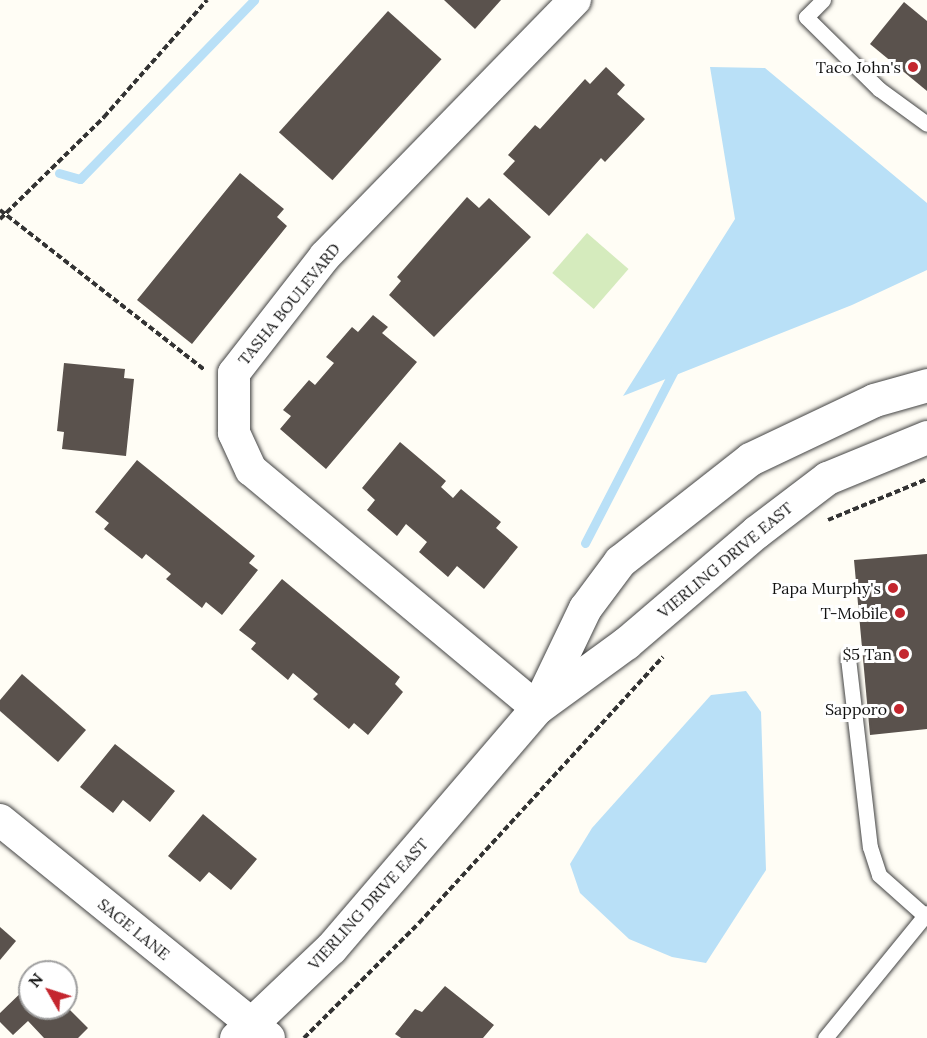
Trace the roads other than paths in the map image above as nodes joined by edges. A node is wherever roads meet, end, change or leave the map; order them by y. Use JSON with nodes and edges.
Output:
{"nodes":[{"id":1,"x":575,"y":0,"type":"edge"},
{"id":2,"x":823,"y":0,"type":"edge"},
{"id":3,"x":927,"y":124,"type":"edge"},
{"id":4,"x":927,"y":385,"type":"edge"},
{"id":5,"x":927,"y":437,"type":"edge"},
{"id":6,"x":848,"y":658,"type":"dead end"},
{"id":7,"x":537,"y":708,"type":"junction"},
{"id":8,"x":0,"y":820,"type":"edge"},
{"id":9,"x":925,"y":914,"type":"edge"},
{"id":10,"x":252,"y":1033,"type":"edge"},
{"id":11,"x":825,"y":1038,"type":"edge"}],
"edges":[{"from":1,"to":7,"type":"street","name":"TASHA BOULEVARD"},
{"from":2,"to":3,"type":"lane"},
{"from":4,"to":7,"type":"street","name":"VIERLING DRIVE EAST"},
{"from":5,"to":7,"type":"street","name":"VIERLING DRIVE EAST"},
{"from":6,"to":9,"type":"lane"},
{"from":7,"to":10,"type":"street","name":"VIERLING DRIVE EAST"},
{"from":8,"to":10,"type":"street","name":"SAGE LANE"},
{"from":9,"to":11,"type":"lane"}]}
